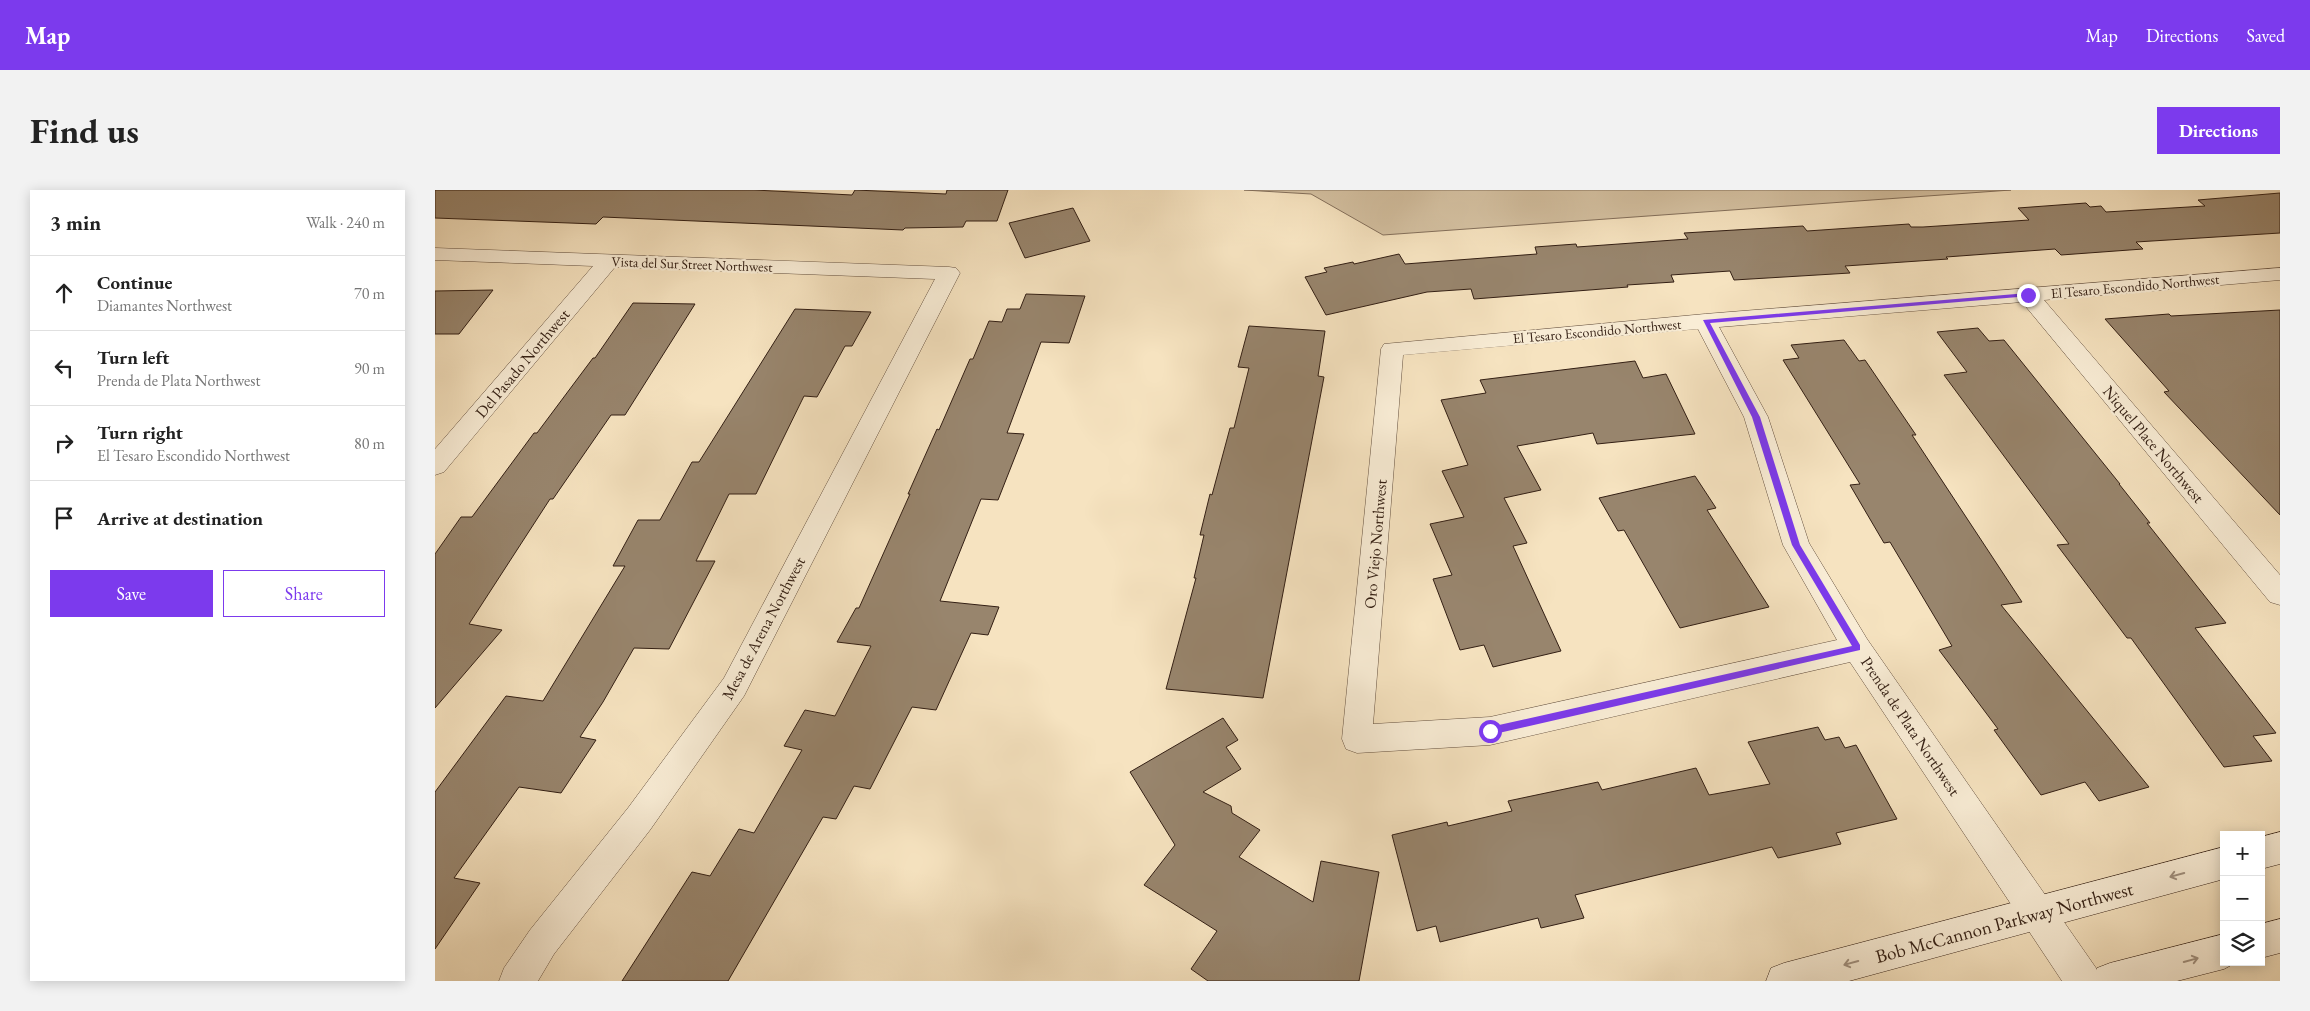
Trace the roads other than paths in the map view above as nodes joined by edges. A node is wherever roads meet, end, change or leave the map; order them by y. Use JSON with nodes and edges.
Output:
{"nodes":[{"id":1,"x":435,"y":254,"type":"edge"},
{"id":2,"x":609,"y":260,"type":"junction"},
{"id":3,"x":949,"y":273,"type":"joint"},
{"id":4,"x":2280,"y":274,"type":"edge"},
{"id":5,"x":2028,"y":295,"type":"junction"},
{"id":6,"x":1705,"y":321,"type":"junction"},
{"id":7,"x":1392,"y":349,"type":"joint"},
{"id":8,"x":435,"y":466,"type":"edge"},
{"id":9,"x":2280,"y":594,"type":"edge"},
{"id":10,"x":1857,"y":648,"type":"junction"},
{"id":11,"x":2280,"y":848,"type":"edge"},
{"id":12,"x":2265,"y":852,"type":"edge"},
{"id":13,"x":2220,"y":864,"type":"edge"},
{"id":14,"x":2037,"y":912,"type":"junction"},
{"id":15,"x":2280,"y":936,"type":"edge"},
{"id":16,"x":2265,"y":940,"type":"edge"},
{"id":17,"x":2220,"y":952,"type":"edge"},
{"id":18,"x":517,"y":981,"type":"edge"},
{"id":19,"x":1784,"y":981,"type":"edge"},
{"id":20,"x":2083,"y":981,"type":"edge"},
{"id":21,"x":2110,"y":981,"type":"edge"}],
"edges":[{"from":1,"to":2,"type":"street","name":"Vista del Sur Street Northwest"},
{"from":2,"to":3,"type":"street","name":"Vista del Sur Street Northwest"},
{"from":2,"to":8,"type":"street","name":"Del Pasado Northwest"},
{"from":3,"to":18,"type":"street","name":"Mesa de Arena Northwest"},
{"from":4,"to":5,"type":"street","name":"El Tesaro Escondido Northwest"},
{"from":5,"to":6,"type":"street","name":"El Tesaro Escondido Northwest"},
{"from":5,"to":9,"type":"street","name":"Niquel Place Northwest"},
{"from":6,"to":7,"type":"street","name":"El Tesaro Escondido Northwest"},
{"from":6,"to":10,"type":"street","name":"Prenda de Plata Northwest"},
{"from":7,"to":10,"type":"street","name":"Oro Viejo Northwest"},
{"from":10,"to":14,"type":"street","name":"Prenda de Plata Northwest"},
{"from":11,"to":12,"type":"street"},
{"from":13,"to":14,"type":"street","name":"Bob McCannon Parkway Northwest","one_way":true},
{"from":14,"to":19,"type":"street","name":"Bob McCannon Parkway Northwest","one_way":true},
{"from":14,"to":20,"type":"street","name":"Prenda de Plata Northwest"},
{"from":15,"to":16,"type":"street"},
{"from":21,"to":17,"type":"street","one_way":true}]}
